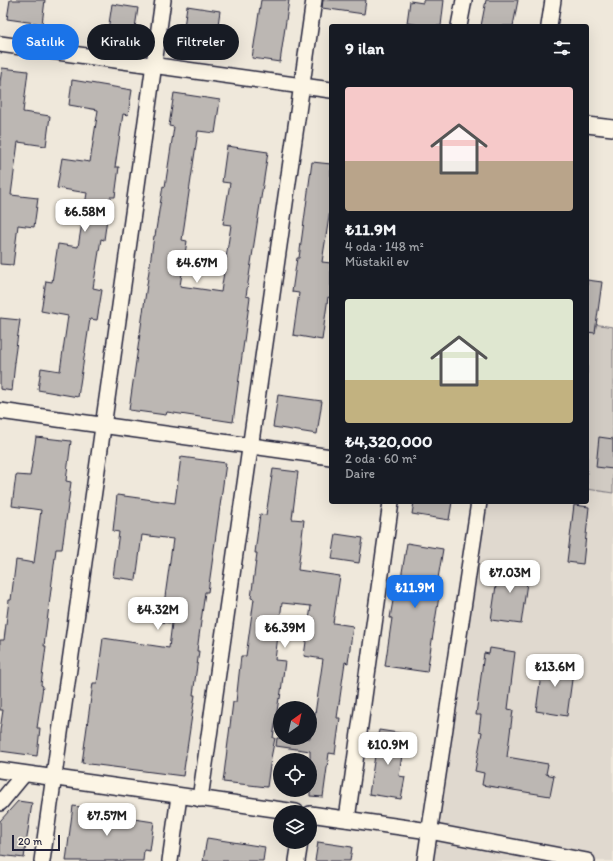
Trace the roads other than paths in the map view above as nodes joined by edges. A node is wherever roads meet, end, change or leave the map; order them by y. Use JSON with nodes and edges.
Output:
{"nodes":[{"id":1,"x":163,"y":0,"type":"edge"},
{"id":2,"x":314,"y":0,"type":"edge"},
{"id":3,"x":464,"y":0,"type":"edge"},
{"id":4,"x":552,"y":0,"type":"edge"},
{"id":5,"x":459,"y":24,"type":"edge"},
{"id":6,"x":549,"y":24,"type":"edge"},
{"id":7,"x":0,"y":44,"type":"edge"},
{"id":8,"x":154,"y":66,"type":"junction"},
{"id":9,"x":302,"y":86,"type":"junction"},
{"id":10,"x":329,"y":90,"type":"edge"},
{"id":11,"x":589,"y":125,"type":"edge"},
{"id":12,"x":613,"y":128,"type":"edge"},
{"id":13,"x":0,"y":411,"type":"edge"},
{"id":14,"x":103,"y":425,"type":"junction"},
{"id":15,"x":250,"y":446,"type":"junction"},
{"id":16,"x":329,"y":457,"type":"edge"},
{"id":17,"x":391,"y":504,"type":"edge"},
{"id":18,"x":478,"y":504,"type":"edge"},
{"id":19,"x":0,"y":770,"type":"edge"},
{"id":20,"x":24,"y":774,"type":"junction"},
{"id":21,"x":54,"y":778,"type":"junction"},
{"id":22,"x":179,"y":796,"type":"junction"},
{"id":23,"x":200,"y":798,"type":"junction"},
{"id":24,"x":0,"y":803,"type":"edge"},
{"id":25,"x":273,"y":809,"type":"edge"},
{"id":26,"x":317,"y":815,"type":"edge"},
{"id":27,"x":347,"y":819,"type":"junction"},
{"id":28,"x":429,"y":831,"type":"junction"},
{"id":29,"x":299,"y":849,"type":"edge"},
{"id":30,"x":42,"y":861,"type":"edge"},
{"id":31,"x":170,"y":861,"type":"edge"},
{"id":32,"x":297,"y":861,"type":"edge"},
{"id":33,"x":425,"y":861,"type":"edge"},
{"id":34,"x":587,"y":861,"type":"edge"}],
"edges":[{"from":1,"to":8,"type":"street"},
{"from":2,"to":9,"type":"street"},
{"from":3,"to":5,"type":"street"},
{"from":4,"to":6,"type":"street"},
{"from":7,"to":8,"type":"street"},
{"from":8,"to":9,"type":"street"},
{"from":8,"to":14,"type":"street"},
{"from":9,"to":10,"type":"street"},
{"from":9,"to":15,"type":"street"},
{"from":11,"to":12,"type":"street"},
{"from":13,"to":14,"type":"street"},
{"from":14,"to":15,"type":"street"},
{"from":14,"to":21,"type":"street"},
{"from":15,"to":16,"type":"street"},
{"from":15,"to":23,"type":"street"},
{"from":17,"to":27,"type":"street"},
{"from":18,"to":28,"type":"street"},
{"from":19,"to":20,"type":"street"},
{"from":20,"to":21,"type":"street"},
{"from":20,"to":24,"type":"street"},
{"from":21,"to":22,"type":"street"},
{"from":21,"to":30,"type":"street"},
{"from":22,"to":23,"type":"street"},
{"from":22,"to":31,"type":"street"},
{"from":23,"to":25,"type":"street"},
{"from":26,"to":27,"type":"street"},
{"from":27,"to":28,"type":"street"},
{"from":28,"to":33,"type":"street"},
{"from":28,"to":34,"type":"street"},
{"from":29,"to":32,"type":"street"}]}
